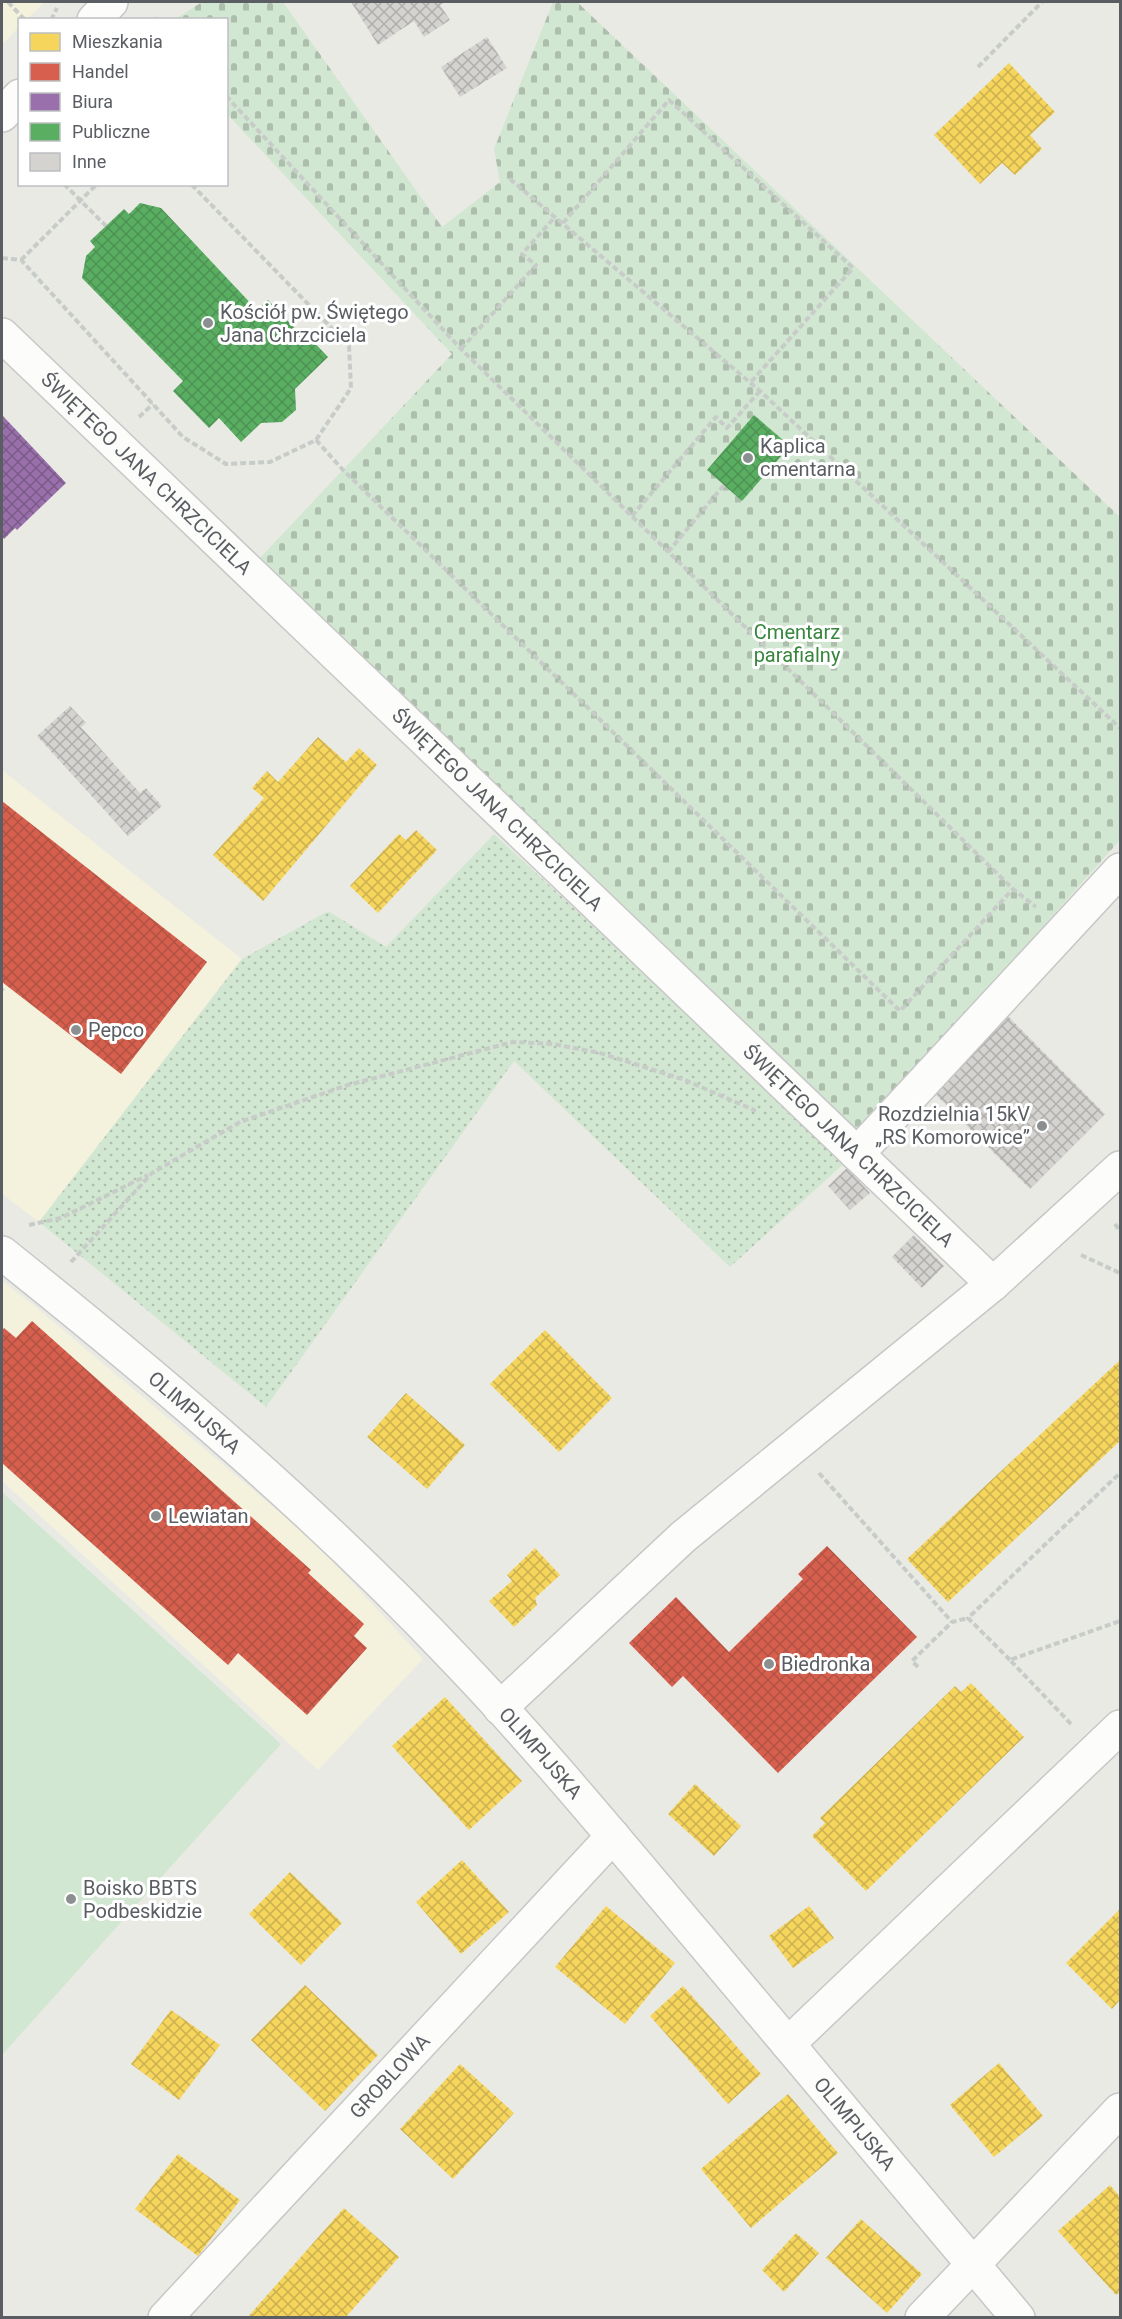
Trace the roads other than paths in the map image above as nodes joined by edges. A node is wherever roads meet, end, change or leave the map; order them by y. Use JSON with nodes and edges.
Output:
{"nodes":[{"id":1,"x":111,"y":2,"type":"edge"},
{"id":2,"x":96,"y":18,"type":"edge"},
{"id":3,"x":18,"y":98,"type":"edge"},
{"id":4,"x":2,"y":115,"type":"edge"},
{"id":5,"x":2,"y":334,"type":"edge"},
{"id":6,"x":1120,"y":870,"type":"edge"},
{"id":7,"x":857,"y":1154,"type":"junction"},
{"id":8,"x":1120,"y":1168,"type":"edge"},
{"id":9,"x":2,"y":1253,"type":"edge"},
{"id":10,"x":993,"y":1284,"type":"junction"},
{"id":11,"x":500,"y":1708,"type":"junction"},
{"id":12,"x":1120,"y":1727,"type":"edge"},
{"id":13,"x":613,"y":1836,"type":"junction"},
{"id":14,"x":788,"y":2044,"type":"junction"},
{"id":15,"x":1120,"y":2110,"type":"edge"},
{"id":16,"x":972,"y":2263,"type":"junction"},
{"id":17,"x":165,"y":2318,"type":"edge"},
{"id":18,"x":921,"y":2318,"type":"edge"},
{"id":19,"x":1018,"y":2318,"type":"edge"}],
"edges":[{"from":1,"to":2,"type":"street"},
{"from":3,"to":4,"type":"street"},
{"from":5,"to":7,"type":"street","name":"ŚWIĘTEGO JANA CHRZCICIELA"},
{"from":6,"to":7,"type":"street"},
{"from":7,"to":10,"type":"street","name":"ŚWIĘTEGO JANA CHRZCICIELA"},
{"from":8,"to":10,"type":"street"},
{"from":9,"to":11,"type":"street","name":"OLIMPIJSKA"},
{"from":10,"to":11,"type":"street"},
{"from":11,"to":13,"type":"street","name":"OLIMPIJSKA"},
{"from":12,"to":14,"type":"street"},
{"from":13,"to":14,"type":"street","name":"OLIMPIJSKA"},
{"from":13,"to":17,"type":"street","name":"GROBLOWA"},
{"from":14,"to":16,"type":"street","name":"OLIMPIJSKA"},
{"from":15,"to":16,"type":"street"},
{"from":16,"to":18,"type":"street"},
{"from":16,"to":19,"type":"street","name":"OLIMPIJSKA"}]}
